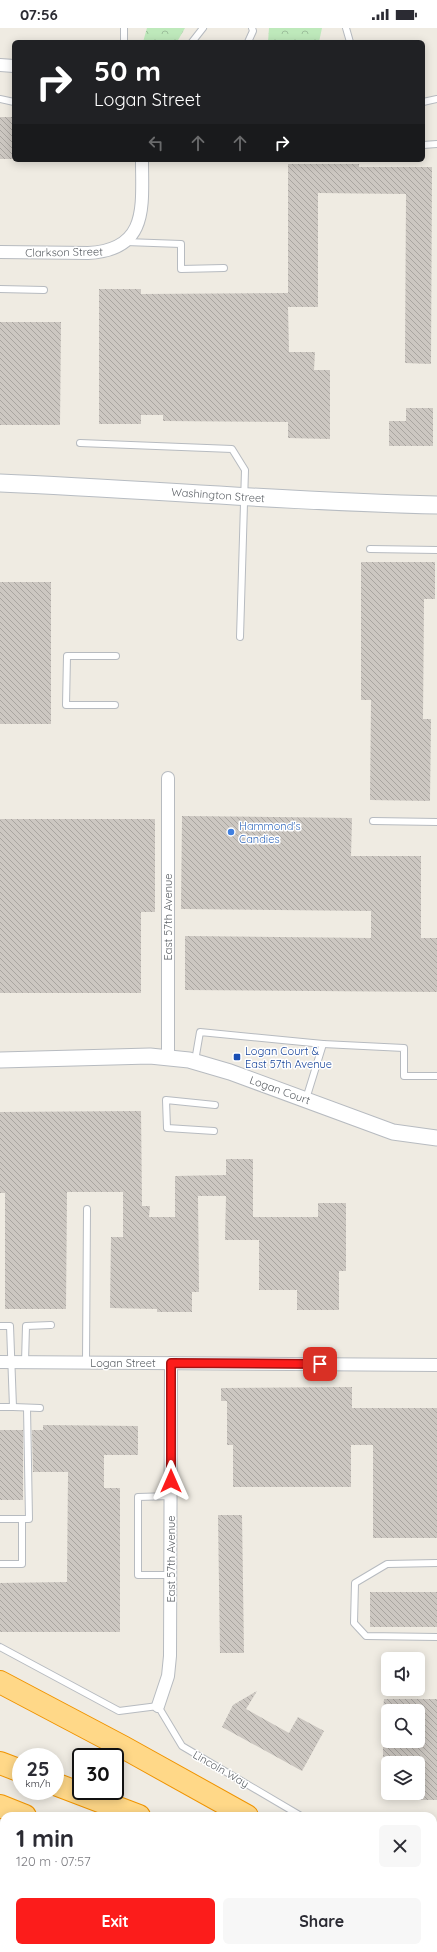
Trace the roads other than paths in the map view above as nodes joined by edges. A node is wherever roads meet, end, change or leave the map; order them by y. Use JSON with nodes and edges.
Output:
{"nodes":[{"id":1,"x":124,"y":28,"type":"edge"},
{"id":2,"x":203,"y":28,"type":"edge"},
{"id":3,"x":252,"y":28,"type":"edge"},
{"id":4,"x":346,"y":28,"type":"edge"},
{"id":5,"x":124,"y":40,"type":"edge"},
{"id":6,"x":194,"y":40,"type":"edge"},
{"id":7,"x":249,"y":40,"type":"edge"},
{"id":8,"x":349,"y":40,"type":"edge"},
{"id":9,"x":0,"y":66,"type":"edge"},
{"id":10,"x":12,"y":66,"type":"edge"},
{"id":11,"x":0,"y":99,"type":"edge"},
{"id":12,"x":437,"y":99,"type":"edge"},
{"id":13,"x":12,"y":102,"type":"edge"},
{"id":14,"x":425,"y":102,"type":"edge"},
{"id":15,"x":425,"y":144,"type":"edge"},
{"id":16,"x":437,"y":144,"type":"edge"},
{"id":17,"x":142,"y":162,"type":"edge"},
{"id":18,"x":126,"y":242,"type":"junction"},
{"id":19,"x":0,"y":252,"type":"edge"},
{"id":20,"x":224,"y":268,"type":"dead end"},
{"id":21,"x":0,"y":289,"type":"edge"},
{"id":22,"x":44,"y":290,"type":"dead end"},
{"id":23,"x":80,"y":443,"type":"dead end"},
{"id":24,"x":0,"y":483,"type":"edge"},
{"id":25,"x":246,"y":497,"type":"junction"},
{"id":26,"x":437,"y":505,"type":"edge"},
{"id":27,"x":370,"y":549,"type":"dead end"},
{"id":28,"x":437,"y":550,"type":"edge"},
{"id":29,"x":240,"y":637,"type":"dead end"},
{"id":30,"x":116,"y":656,"type":"dead end"},
{"id":31,"x":115,"y":705,"type":"dead end"},
{"id":32,"x":168,"y":778,"type":"dead end"},
{"id":33,"x":373,"y":821,"type":"dead end"},
{"id":34,"x":437,"y":822,"type":"edge"},
{"id":35,"x":323,"y":1044,"type":"junction"},
{"id":36,"x":168,"y":1057,"type":"junction"},
{"id":37,"x":0,"y":1060,"type":"edge"},
{"id":38,"x":195,"y":1061,"type":"junction"},
{"id":39,"x":437,"y":1076,"type":"edge"},
{"id":40,"x":306,"y":1099,"type":"junction"},
{"id":41,"x":215,"y":1105,"type":"dead end"},
{"id":42,"x":214,"y":1131,"type":"dead end"},
{"id":43,"x":437,"y":1138,"type":"edge"},
{"id":44,"x":87,"y":1209,"type":"dead end"},
{"id":45,"x":50,"y":1325,"type":"dead end"},
{"id":46,"x":0,"y":1326,"type":"edge"},
{"id":47,"x":6,"y":1362,"type":"edge"},
{"id":48,"x":25,"y":1362,"type":"junction"},
{"id":49,"x":86,"y":1363,"type":"junction"},
{"id":50,"x":171,"y":1363,"type":"junction"},
{"id":51,"x":437,"y":1365,"type":"edge"},
{"id":52,"x":0,"y":1407,"type":"edge"},
{"id":53,"x":13,"y":1407,"type":"junction"},
{"id":54,"x":27,"y":1408,"type":"junction"},
{"id":55,"x":40,"y":1408,"type":"dead end"},
{"id":56,"x":171,"y":1496,"type":"junction"},
{"id":57,"x":0,"y":1519,"type":"edge"},
{"id":58,"x":22,"y":1519,"type":"junction"},
{"id":59,"x":437,"y":1563,"type":"edge"},
{"id":60,"x":0,"y":1564,"type":"edge"},
{"id":61,"x":170,"y":1575,"type":"junction"},
{"id":62,"x":437,"y":1637,"type":"edge"},
{"id":63,"x":0,"y":1647,"type":"edge"},
{"id":64,"x":0,"y":1682,"type":"edge"},
{"id":65,"x":158,"y":1706,"type":"junction"},
{"id":66,"x":0,"y":1763,"type":"edge"},
{"id":67,"x":12,"y":1768,"type":"edge"},
{"id":68,"x":64,"y":1787,"type":"edge"},
{"id":69,"x":0,"y":1806,"type":"edge"},
{"id":70,"x":15,"y":1812,"type":"edge"},
{"id":71,"x":128,"y":1812,"type":"edge"},
{"id":72,"x":240,"y":1812,"type":"edge"},
{"id":73,"x":294,"y":1812,"type":"edge"}],
"edges":[{"from":1,"to":5,"type":"lane"},
{"from":2,"to":6,"type":"lane"},
{"from":3,"to":7,"type":"lane"},
{"from":4,"to":8,"type":"lane"},
{"from":9,"to":10,"type":"street"},
{"from":11,"to":13,"type":"lane"},
{"from":12,"to":14,"type":"lane"},
{"from":15,"to":16,"type":"lane"},
{"from":17,"to":18,"type":"street"},
{"from":18,"to":19,"type":"street","name":"Clarkson Street"},
{"from":18,"to":20,"type":"lane"},
{"from":21,"to":22,"type":"lane"},
{"from":23,"to":25,"type":"lane"},
{"from":24,"to":25,"type":"main road","name":"Washington Street"},
{"from":25,"to":26,"type":"main road","name":"Washington Street"},
{"from":25,"to":29,"type":"lane"},
{"from":27,"to":28,"type":"lane"},
{"from":30,"to":31,"type":"lane"},
{"from":32,"to":36,"type":"street","name":"East 57th Avenue"},
{"from":33,"to":34,"type":"lane"},
{"from":35,"to":38,"type":"lane"},
{"from":35,"to":39,"type":"lane"},
{"from":35,"to":40,"type":"lane"},
{"from":36,"to":37,"type":"street","name":"Logan Court"},
{"from":36,"to":38,"type":"street","name":"Logan Court"},
{"from":38,"to":40,"type":"street","name":"Logan Court"},
{"from":40,"to":43,"type":"street","name":"Logan Court"},
{"from":41,"to":42,"type":"lane"},
{"from":44,"to":49,"type":"lane"},
{"from":45,"to":48,"type":"lane"},
{"from":46,"to":47,"type":"lane"},
{"from":47,"to":48,"type":"street","name":"Logan Street"},
{"from":47,"to":53,"type":"lane"},
{"from":48,"to":49,"type":"street","name":"Logan Street"},
{"from":49,"to":50,"type":"street","name":"Logan Street"},
{"from":50,"to":51,"type":"street","name":"Logan Street"},
{"from":50,"to":56,"type":"street","name":"East 57th Avenue"},
{"from":52,"to":53,"type":"lane"},
{"from":53,"to":54,"type":"lane"},
{"from":54,"to":55,"type":"lane"},
{"from":54,"to":58,"type":"lane"},
{"from":56,"to":61,"type":"street","name":"East 57th Avenue"},
{"from":56,"to":61,"type":"lane"},
{"from":57,"to":58,"type":"lane"},
{"from":58,"to":60,"type":"lane"},
{"from":59,"to":62,"type":"lane"},
{"from":61,"to":65,"type":"street","name":"East 57th Avenue"},
{"from":63,"to":65,"type":"lane"},
{"from":64,"to":72,"type":"highway"},
{"from":65,"to":73,"type":"lane","name":"Lincoln Way"},
{"from":66,"to":67,"type":"highway"},
{"from":68,"to":71,"type":"highway"},
{"from":69,"to":70,"type":"highway"}]}
